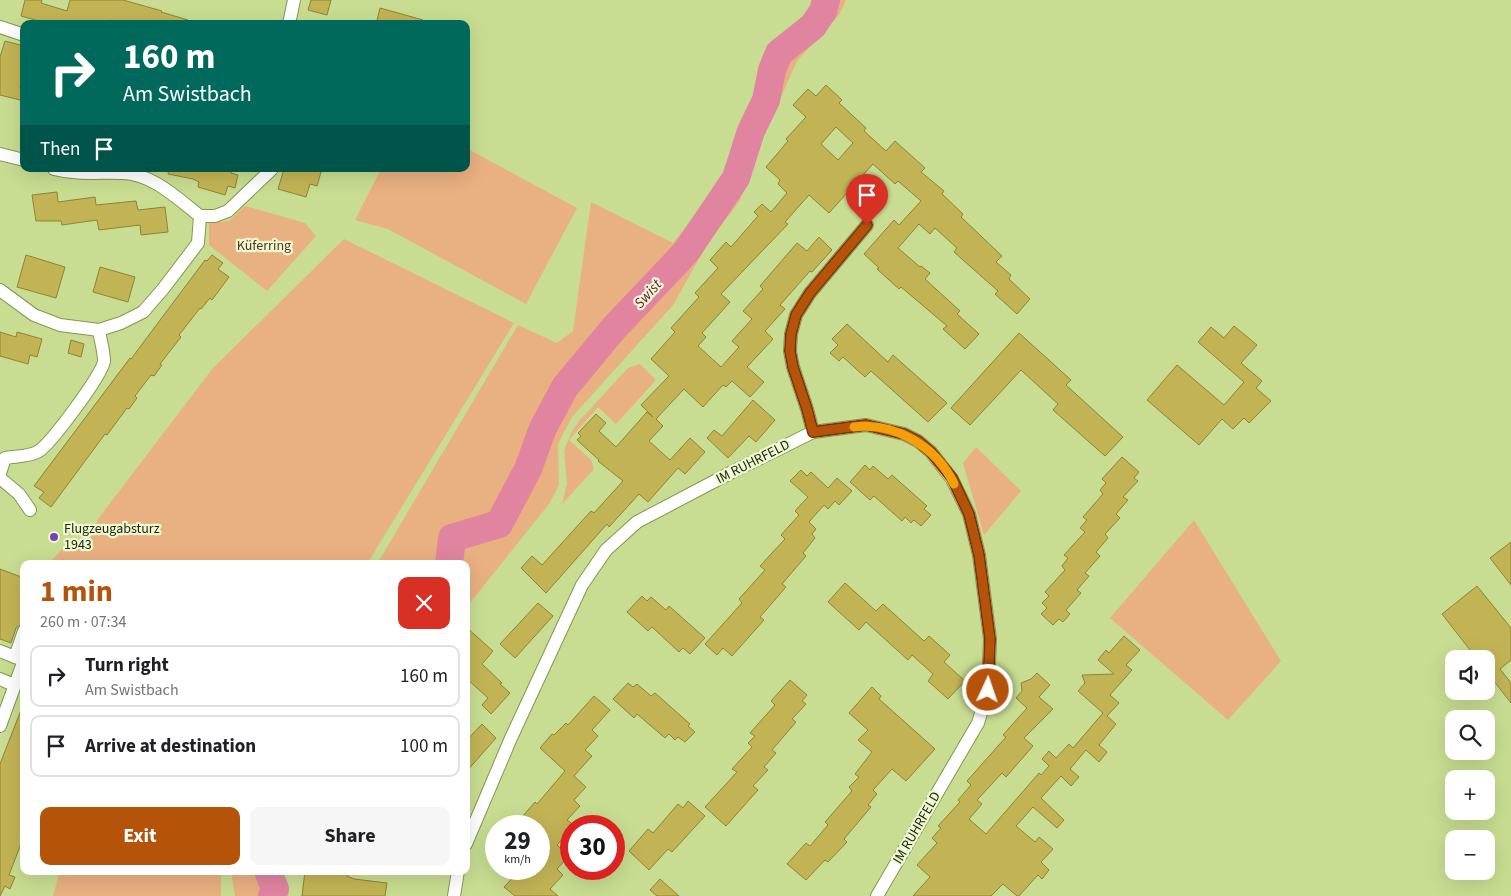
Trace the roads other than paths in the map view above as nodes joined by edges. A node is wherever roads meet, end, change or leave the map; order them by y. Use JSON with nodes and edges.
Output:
{"nodes":[{"id":1,"x":294,"y":0,"type":"edge"},
{"id":2,"x":290,"y":20,"type":"edge"},
{"id":3,"x":0,"y":27,"type":"edge"},
{"id":4,"x":20,"y":34,"type":"edge"},
{"id":5,"x":0,"y":154,"type":"edge"},
{"id":6,"x":20,"y":159,"type":"edge"},
{"id":7,"x":76,"y":172,"type":"edge"},
{"id":8,"x":269,"y":172,"type":"edge"},
{"id":9,"x":200,"y":216,"type":"junction"},
{"id":10,"x":867,"y":225,"type":"dead end"},
{"id":11,"x":0,"y":290,"type":"edge"},
{"id":12,"x":99,"y":330,"type":"junction"},
{"id":13,"x":813,"y":432,"type":"junction"},
{"id":14,"x":0,"y":473,"type":"edge"},
{"id":15,"x":0,"y":478,"type":"edge"},
{"id":16,"x":30,"y":510,"type":"dead end"},
{"id":17,"x":20,"y":642,"type":"edge"},
{"id":18,"x":0,"y":651,"type":"edge"},
{"id":19,"x":15,"y":656,"type":"junction"},
{"id":20,"x":20,"y":658,"type":"edge"},
{"id":21,"x":20,"y":670,"type":"edge"},
{"id":22,"x":0,"y":679,"type":"edge"},
{"id":23,"x":14,"y":685,"type":"junction"},
{"id":24,"x":0,"y":726,"type":"edge"},
{"id":25,"x":470,"y":835,"type":"edge"},
{"id":26,"x":457,"y":875,"type":"edge"},
{"id":27,"x":454,"y":896,"type":"edge"},
{"id":28,"x":877,"y":896,"type":"edge"}],
"edges":[{"from":1,"to":2,"type":"street"},
{"from":3,"to":4,"type":"street"},
{"from":5,"to":6,"type":"street"},
{"from":7,"to":9,"type":"street"},
{"from":8,"to":9,"type":"street"},
{"from":9,"to":12,"type":"street"},
{"from":10,"to":13,"type":"street"},
{"from":11,"to":12,"type":"street"},
{"from":12,"to":14,"type":"street"},
{"from":13,"to":25,"type":"street","name":"IM RUHRFELD"},
{"from":13,"to":28,"type":"street","name":"IM RUHRFELD"},
{"from":15,"to":16,"type":"street"},
{"from":17,"to":19,"type":"street"},
{"from":18,"to":19,"type":"street"},
{"from":19,"to":20,"type":"street"},
{"from":21,"to":23,"type":"street"},
{"from":22,"to":23,"type":"street"},
{"from":23,"to":24,"type":"street"},
{"from":26,"to":27,"type":"street"}]}
